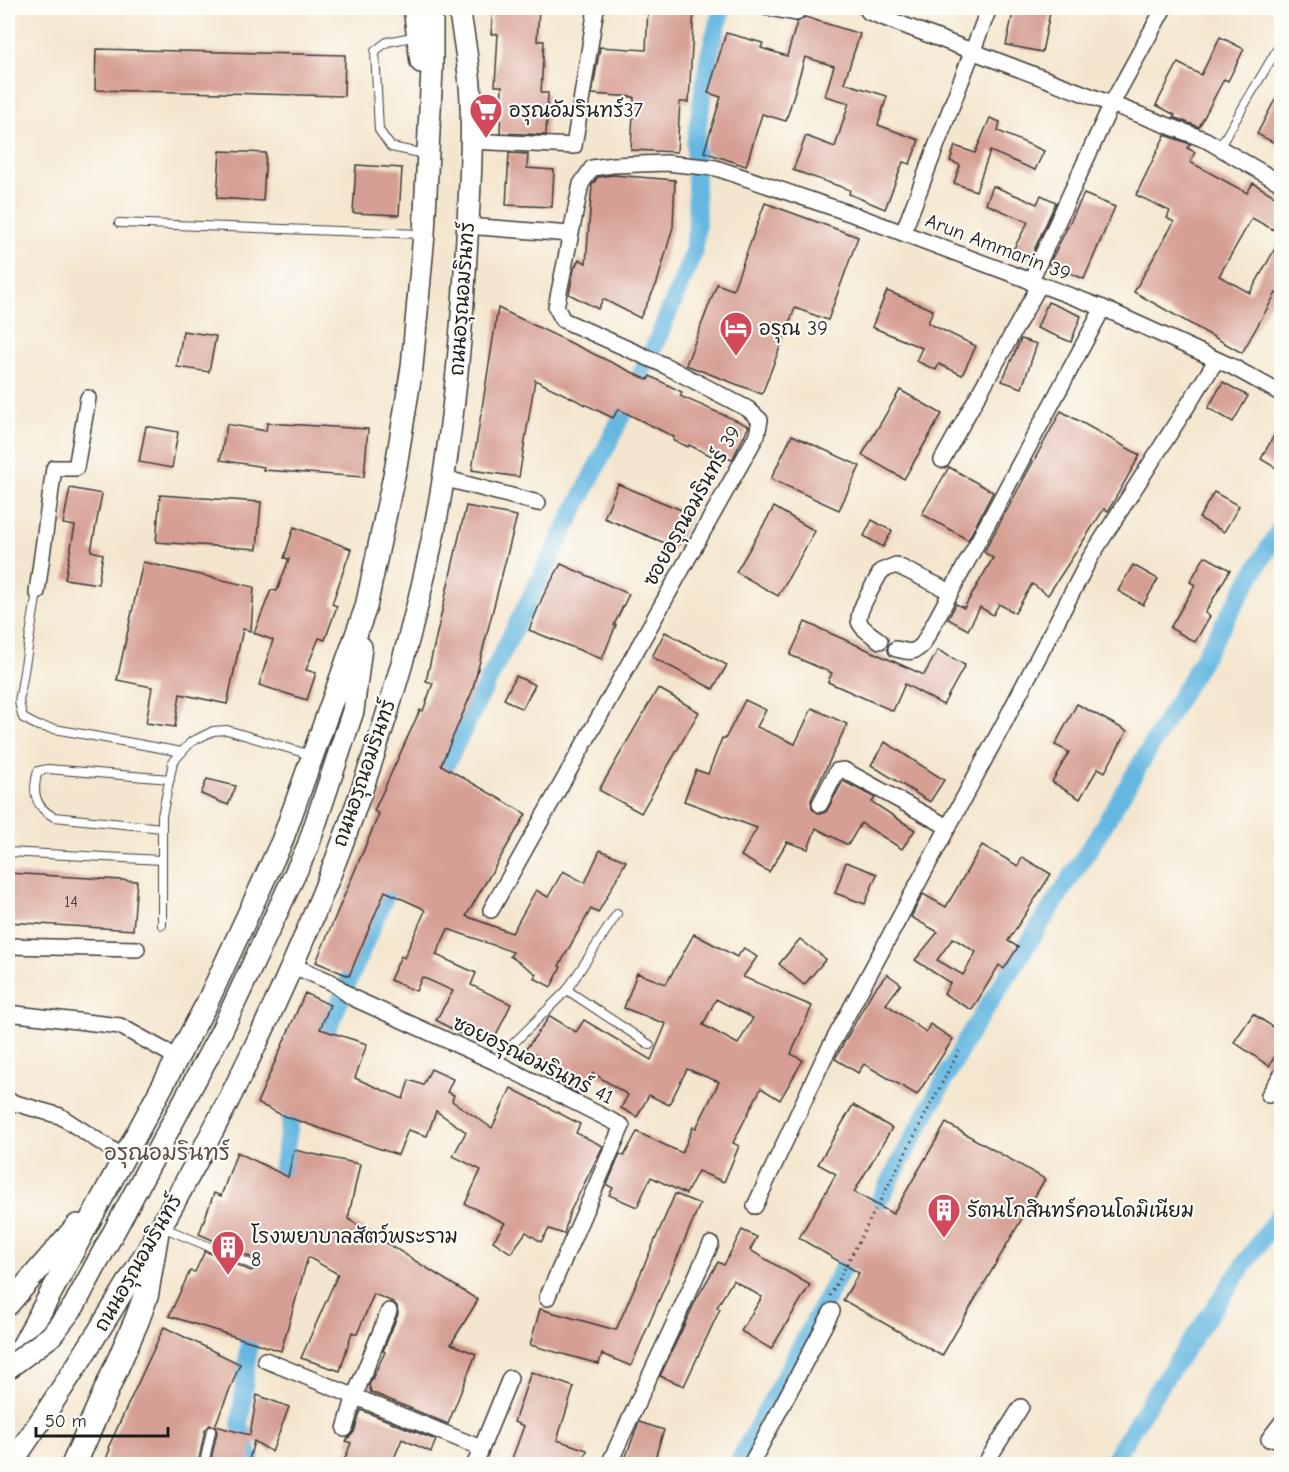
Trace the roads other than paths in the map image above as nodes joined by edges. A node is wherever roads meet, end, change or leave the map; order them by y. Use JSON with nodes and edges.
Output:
{"nodes":[{"id":1,"x":414,"y":8,"type":"edge"},
{"id":2,"x":432,"y":8,"type":"edge"},
{"id":3,"x":459,"y":8,"type":"edge"},
{"id":4,"x":475,"y":8,"type":"edge"},
{"id":5,"x":596,"y":8,"type":"edge"},
{"id":6,"x":769,"y":8,"type":"edge"},
{"id":7,"x":866,"y":8,"type":"edge"},
{"id":8,"x":989,"y":8,"type":"edge"},
{"id":9,"x":1164,"y":8,"type":"edge"},
{"id":10,"x":796,"y":13,"type":"dead end"},
{"id":11,"x":418,"y":36,"type":"junction"},
{"id":12,"x":1281,"y":41,"type":"edge"},
{"id":13,"x":972,"y":53,"type":"junction"},
{"id":14,"x":471,"y":99,"type":"junction"},
{"id":15,"x":1112,"y":103,"type":"junction"},
{"id":16,"x":470,"y":141,"type":"junction"},
{"id":17,"x":429,"y":147,"type":"junction"},
{"id":18,"x":1219,"y":148,"type":"junction"},
{"id":19,"x":1281,"y":184,"type":"edge"},
{"id":20,"x":119,"y":223,"type":"dead end"},
{"id":21,"x":467,"y":226,"type":"junction"},
{"id":22,"x":903,"y":233,"type":"junction"},
{"id":23,"x":424,"y":234,"type":"junction"},
{"id":24,"x":570,"y":234,"type":"junction"},
{"id":25,"x":1034,"y":284,"type":"junction"},
{"id":26,"x":1103,"y":308,"type":"junction"},
{"id":27,"x":1216,"y":361,"type":"junction"},
{"id":28,"x":1281,"y":394,"type":"edge"},
{"id":29,"x":88,"y":398,"type":"dead end"},
{"id":30,"x":942,"y":460,"type":"dead end"},
{"id":31,"x":443,"y":478,"type":"junction"},
{"id":32,"x":538,"y":503,"type":"dead end"},
{"id":33,"x":949,"y":591,"type":"junction"},
{"id":34,"x":37,"y":592,"type":"joint"},
{"id":35,"x":366,"y":607,"type":"junction"},
{"id":36,"x":880,"y":641,"type":"dead end"},
{"id":37,"x":896,"y":649,"type":"dead end"},
{"id":38,"x":182,"y":752,"type":"junction"},
{"id":39,"x":313,"y":755,"type":"junction"},
{"id":40,"x":170,"y":779,"type":"junction"},
{"id":41,"x":820,"y":804,"type":"dead end"},
{"id":42,"x":948,"y":827,"type":"junction"},
{"id":43,"x":162,"y":828,"type":"junction"},
{"id":44,"x":8,"y":852,"type":"edge"},
{"id":45,"x":162,"y":860,"type":"junction"},
{"id":46,"x":491,"y":909,"type":"dead end"},
{"id":47,"x":617,"y":914,"type":"dead end"},
{"id":48,"x":162,"y":925,"type":"dead end"},
{"id":49,"x":8,"y":946,"type":"edge"},
{"id":50,"x":137,"y":949,"type":"dead end"},
{"id":51,"x":291,"y":964,"type":"junction"},
{"id":52,"x":567,"y":990,"type":"junction"},
{"id":53,"x":8,"y":1013,"type":"edge"},
{"id":54,"x":650,"y":1045,"type":"dead end"},
{"id":55,"x":178,"y":1058,"type":"junction"},
{"id":56,"x":495,"y":1062,"type":"junction"},
{"id":57,"x":1281,"y":1074,"type":"edge"},
{"id":58,"x":1269,"y":1095,"type":"dead end"},
{"id":59,"x":8,"y":1101,"type":"edge"},
{"id":60,"x":125,"y":1158,"type":"junction"},
{"id":61,"x":109,"y":1188,"type":"junction"},
{"id":62,"x":755,"y":1206,"type":"dead end"},
{"id":63,"x":159,"y":1231,"type":"junction"},
{"id":64,"x":711,"y":1244,"type":"dead end"},
{"id":65,"x":253,"y":1265,"type":"dead end"},
{"id":66,"x":547,"y":1298,"type":"dead end"},
{"id":67,"x":8,"y":1305,"type":"edge"},
{"id":68,"x":829,"y":1308,"type":"road end"},
{"id":69,"x":389,"y":1311,"type":"dead end"},
{"id":70,"x":265,"y":1360,"type":"dead end"},
{"id":71,"x":8,"y":1368,"type":"edge"},
{"id":72,"x":8,"y":1373,"type":"edge"},
{"id":73,"x":510,"y":1378,"type":"dead end"},
{"id":74,"x":355,"y":1395,"type":"junction"},
{"id":75,"x":1021,"y":1407,"type":"dead end"},
{"id":76,"x":1281,"y":1422,"type":"edge"},
{"id":77,"x":345,"y":1429,"type":"dead end"},
{"id":78,"x":211,"y":1431,"type":"dead end"},
{"id":79,"x":1269,"y":1439,"type":"dead end"},
{"id":80,"x":481,"y":1448,"type":"junction"},
{"id":81,"x":11,"y":1464,"type":"edge"},
{"id":82,"x":74,"y":1464,"type":"edge"},
{"id":83,"x":204,"y":1464,"type":"edge"},
{"id":84,"x":475,"y":1464,"type":"edge"},
{"id":85,"x":609,"y":1464,"type":"edge"},
{"id":86,"x":751,"y":1464,"type":"edge"},
{"id":87,"x":985,"y":1464,"type":"edge"}],
"edges":[{"from":1,"to":11,"type":"main road"},
{"from":2,"to":17,"type":"main road"},
{"from":3,"to":14,"type":"main road","name":"ถนนอรุณอมรินทร์"},
{"from":4,"to":14,"type":"main road"},
{"from":5,"to":16,"type":"street"},
{"from":6,"to":10,"type":"street"},
{"from":7,"to":13,"type":"street"},
{"from":8,"to":13,"type":"street"},
{"from":9,"to":15,"type":"street"},
{"from":11,"to":17,"type":"main road"},
{"from":11,"to":17,"type":"lane"},
{"from":12,"to":18,"type":"lane"},
{"from":13,"to":15,"type":"street"},
{"from":13,"to":22,"type":"street"},
{"from":14,"to":16,"type":"main road","name":"ถนนอรุณอมรินทร์"},
{"from":15,"to":18,"type":"street"},
{"from":15,"to":25,"type":"street"},
{"from":16,"to":21,"type":"main road","name":"ถนนอรุณอมรินทร์"},
{"from":17,"to":23,"type":"main road"},
{"from":18,"to":19,"type":"street"},
{"from":20,"to":23,"type":"lane"},
{"from":21,"to":24,"type":"street"},
{"from":21,"to":31,"type":"main road","name":"ถนนอรุณอมรินทร์"},
{"from":22,"to":24,"type":"street","name":"Arun Ammarin 39"},
{"from":22,"to":25,"type":"street","name":"Arun Ammarin 39"},
{"from":23,"to":35,"type":"main road"},
{"from":24,"to":46,"type":"street","name":"ซอยอรุณอมรินทร์ 39"},
{"from":25,"to":26,"type":"street","name":"Arun Ammarin 39"},
{"from":25,"to":30,"type":"street"},
{"from":26,"to":27,"type":"street","name":"Arun Ammarin 39"},
{"from":26,"to":33,"type":"street"},
{"from":27,"to":28,"type":"street","name":"Arun Ammarin 39"},
{"from":27,"to":42,"type":"street"},
{"from":29,"to":34,"type":"street"},
{"from":31,"to":32,"type":"street"},
{"from":31,"to":51,"type":"main road","name":"ถนนอรุณอมรินทร์"},
{"from":33,"to":36,"type":"street"},
{"from":33,"to":37,"type":"street"},
{"from":34,"to":38,"type":"lane"},
{"from":35,"to":39,"type":"main road"},
{"from":35,"to":71,"type":"main road","bridge":true},
{"from":38,"to":39,"type":"lane"},
{"from":38,"to":40,"type":"lane"},
{"from":39,"to":55,"type":"main road"},
{"from":40,"to":43,"type":"lane"},
{"from":40,"to":43,"type":"lane"},
{"from":41,"to":42,"type":"street"},
{"from":42,"to":62,"type":"street"},
{"from":43,"to":45,"type":"lane"},
{"from":44,"to":45,"type":"lane"},
{"from":45,"to":48,"type":"lane"},
{"from":47,"to":52,"type":"lane"},
{"from":49,"to":50,"type":"street"},
{"from":51,"to":56,"type":"street","name":"ซอยอรุณอมรินทร์ 41"},
{"from":51,"to":63,"type":"main road","name":"ถนนอรุณอมรินทร์"},
{"from":52,"to":54,"type":"lane"},
{"from":52,"to":56,"type":"lane"},
{"from":53,"to":55,"type":"street"},
{"from":55,"to":60,"type":"main road"},
{"from":56,"to":66,"type":"street","name":"ซอยอรุณอมรินทร์ 41"},
{"from":57,"to":58,"type":"street"},
{"from":59,"to":60,"type":"street"},
{"from":60,"to":61,"type":"main road"},
{"from":61,"to":67,"type":"main road"},
{"from":61,"to":72,"type":"main road"},
{"from":63,"to":65,"type":"lane"},
{"from":63,"to":81,"type":"main road","name":"ถนนอรุณอมรินทร์"},
{"from":63,"to":82,"type":"main road"},
{"from":64,"to":85,"type":"street"},
{"from":68,"to":86,"type":"street"},
{"from":69,"to":74,"type":"street"},
{"from":70,"to":74,"type":"street"},
{"from":73,"to":80,"type":"street"},
{"from":74,"to":77,"type":"street"},
{"from":74,"to":80,"type":"street"},
{"from":75,"to":87,"type":"street"},
{"from":76,"to":79,"type":"street"},
{"from":78,"to":83,"type":"lane"},
{"from":80,"to":84,"type":"street"}]}
